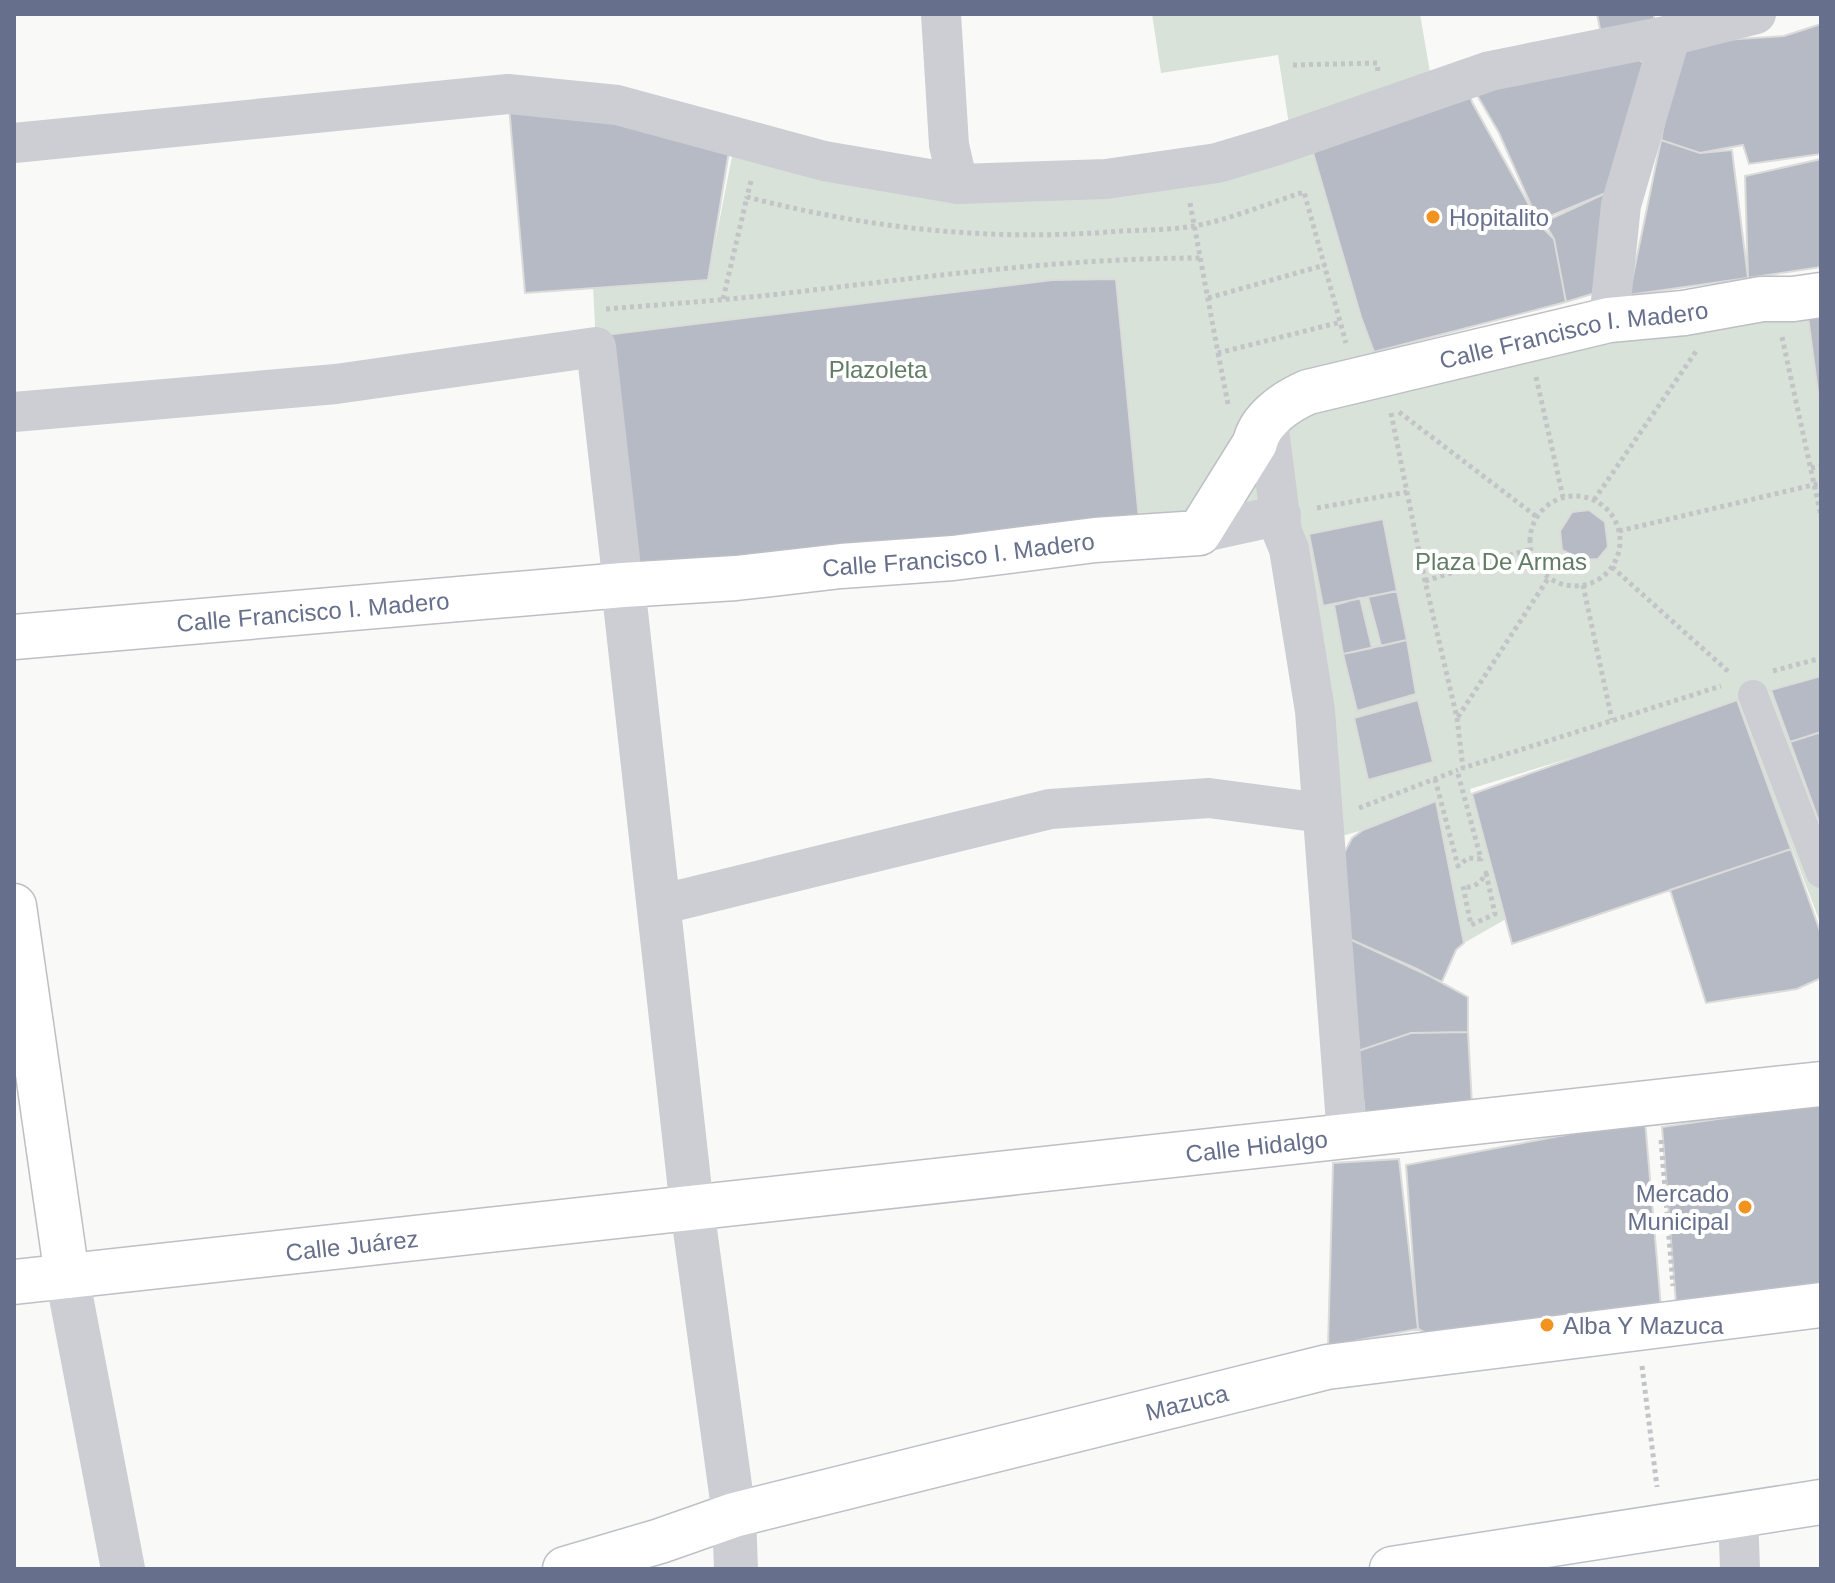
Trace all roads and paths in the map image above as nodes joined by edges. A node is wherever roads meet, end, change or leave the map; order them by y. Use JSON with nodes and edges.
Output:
{"nodes":[{"id":1,"x":941,"y":14,"type":"edge"},
{"id":2,"x":1756,"y":14,"type":"edge"},
{"id":3,"x":1671,"y":34,"type":"junction"},
{"id":4,"x":1293,"y":65,"type":"dead end"},
{"id":5,"x":1379,"y":76,"type":"dead end"},
{"id":6,"x":14,"y":143,"type":"edge"},
{"id":7,"x":958,"y":184,"type":"junction"},
{"id":8,"x":1189,"y":195,"type":"dead end"},
{"id":9,"x":747,"y":197,"type":"dead end"},
{"id":10,"x":1195,"y":226,"type":"junction"},
{"id":11,"x":1201,"y":258,"type":"junction"},
{"id":12,"x":1325,"y":265,"type":"junction"},
{"id":13,"x":1821,"y":295,"type":"edge"},
{"id":14,"x":1208,"y":298,"type":"junction"},
{"id":15,"x":723,"y":299,"type":"junction"},
{"id":16,"x":593,"y":311,"type":"dead end"},
{"id":17,"x":1609,"y":320,"type":"junction"},
{"id":18,"x":1780,"y":324,"type":"dead end"},
{"id":19,"x":1704,"y":340,"type":"dead end"},
{"id":20,"x":1535,"y":373,"type":"dead end"},
{"id":21,"x":14,"y":412,"type":"edge"},
{"id":22,"x":1268,"y":422,"type":"junction"},
{"id":23,"x":1821,"y":466,"type":"edge"},
{"id":24,"x":1811,"y":468,"type":"junction"},
{"id":25,"x":1818,"y":484,"type":"edge"},
{"id":26,"x":1407,"y":492,"type":"junction"},
{"id":27,"x":1563,"y":497,"type":"junction"},
{"id":28,"x":1594,"y":500,"type":"junction"},
{"id":29,"x":1819,"y":500,"type":"edge"},
{"id":30,"x":1281,"y":515,"type":"junction"},
{"id":31,"x":1821,"y":516,"type":"edge"},
{"id":32,"x":1537,"y":517,"type":"junction"},
{"id":33,"x":1619,"y":531,"type":"junction"},
{"id":34,"x":1199,"y":533,"type":"junction"},
{"id":35,"x":1531,"y":549,"type":"junction"},
{"id":36,"x":1612,"y":567,"type":"junction"},
{"id":37,"x":1549,"y":577,"type":"junction"},
{"id":38,"x":1425,"y":581,"type":"junction"},
{"id":39,"x":623,"y":585,"type":"junction"},
{"id":40,"x":1583,"y":585,"type":"junction"},
{"id":41,"x":14,"y":637,"type":"edge"},
{"id":42,"x":1821,"y":658,"type":"edge"},
{"id":43,"x":1746,"y":688,"type":"junction"},
{"id":44,"x":1457,"y":718,"type":"junction"},
{"id":45,"x":1612,"y":720,"type":"junction"},
{"id":46,"x":1460,"y":769,"type":"junction"},
{"id":47,"x":1435,"y":779,"type":"junction"},
{"id":48,"x":1336,"y":812,"type":"junction"},
{"id":49,"x":1821,"y":873,"type":"edge"},
{"id":50,"x":659,"y":905,"type":"junction"},
{"id":51,"x":14,"y":906,"type":"edge"},
{"id":52,"x":1495,"y":914,"type":"joint"},
{"id":53,"x":1821,"y":1084,"type":"edge"},
{"id":54,"x":1658,"y":1103,"type":"junction"},
{"id":55,"x":1347,"y":1137,"type":"junction"},
{"id":56,"x":692,"y":1208,"type":"junction"},
{"id":57,"x":67,"y":1276,"type":"junction"},
{"id":58,"x":14,"y":1282,"type":"edge"},
{"id":59,"x":1821,"y":1305,"type":"edge"},
{"id":60,"x":1657,"y":1326,"type":"junction"},
{"id":61,"x":1821,"y":1502,"type":"edge"},
{"id":62,"x":1738,"y":1514,"type":"junction"},
{"id":63,"x":734,"y":1515,"type":"junction"},
{"id":64,"x":1662,"y":1526,"type":"junction"},
{"id":65,"x":123,"y":1569,"type":"edge"},
{"id":66,"x":565,"y":1569,"type":"edge"},
{"id":67,"x":736,"y":1569,"type":"edge"},
{"id":68,"x":1392,"y":1569,"type":"edge"},
{"id":69,"x":1740,"y":1569,"type":"edge"}],
"edges":[{"from":1,"to":7,"type":"street"},
{"from":2,"to":3,"type":"street"},
{"from":3,"to":7,"type":"street"},
{"from":3,"to":17,"type":"street"},
{"from":4,"to":5,"type":"path"},
{"from":6,"to":7,"type":"street"},
{"from":8,"to":10,"type":"path"},
{"from":9,"to":15,"type":"path"},
{"from":10,"to":11,"type":"path"},
{"from":10,"to":12,"type":"path"},
{"from":11,"to":14,"type":"path"},
{"from":11,"to":15,"type":"path"},
{"from":12,"to":14,"type":"path"},
{"from":12,"to":14,"type":"path"},
{"from":13,"to":17,"type":"main road","name":"Calle Francisco I. Madero"},
{"from":15,"to":16,"type":"path"},
{"from":17,"to":22,"type":"main road","name":"Calle Francisco I. Madero"},
{"from":18,"to":24,"type":"path"},
{"from":19,"to":28,"type":"path"},
{"from":20,"to":27,"type":"path"},
{"from":21,"to":39,"type":"street"},
{"from":22,"to":30,"type":"street"},
{"from":22,"to":34,"type":"main road","name":"Calle Francisco I. Madero"},
{"from":23,"to":24,"type":"path"},
{"from":24,"to":25,"type":"path"},
{"from":25,"to":29,"type":"path"},
{"from":25,"to":33,"type":"path"},
{"from":26,"to":30,"type":"path"},
{"from":26,"to":32,"type":"path"},
{"from":26,"to":38,"type":"path"},
{"from":27,"to":28,"type":"path"},
{"from":27,"to":32,"type":"path"},
{"from":28,"to":33,"type":"path"},
{"from":29,"to":31,"type":"path"},
{"from":30,"to":34,"type":"street"},
{"from":30,"to":48,"type":"street"},
{"from":32,"to":35,"type":"path"},
{"from":33,"to":36,"type":"path"},
{"from":34,"to":39,"type":"main road","name":"Calle Francisco I. Madero"},
{"from":35,"to":37,"type":"path"},
{"from":35,"to":38,"type":"path"},
{"from":36,"to":40,"type":"path"},
{"from":36,"to":43,"type":"path"},
{"from":37,"to":40,"type":"path"},
{"from":37,"to":44,"type":"path"},
{"from":38,"to":44,"type":"path"},
{"from":39,"to":41,"type":"main road","name":"Calle Francisco I. Madero"},
{"from":39,"to":50,"type":"street"},
{"from":40,"to":45,"type":"path"},
{"from":42,"to":43,"type":"path"},
{"from":43,"to":45,"type":"path"},
{"from":43,"to":49,"type":"street"},
{"from":44,"to":46,"type":"path"},
{"from":45,"to":46,"type":"path"},
{"from":46,"to":47,"type":"path"},
{"from":46,"to":47,"type":"path"},
{"from":47,"to":48,"type":"path"},
{"from":48,"to":50,"type":"street"},
{"from":48,"to":55,"type":"street"},
{"from":50,"to":56,"type":"street"},
{"from":51,"to":57,"type":"main road"},
{"from":52,"to":52,"type":"path"},
{"from":53,"to":54,"type":"main road","name":"Calle Hidalgo"},
{"from":54,"to":55,"type":"main road","name":"Calle Hidalgo"},
{"from":54,"to":60,"type":"path"},
{"from":55,"to":56,"type":"main road","name":"Calle Hidalgo"},
{"from":56,"to":57,"type":"main road","name":"Calle Juárez"},
{"from":56,"to":63,"type":"street"},
{"from":57,"to":58,"type":"main road","name":"Calle Juárez"},
{"from":57,"to":65,"type":"street"},
{"from":59,"to":60,"type":"main road","name":"Mazuca"},
{"from":60,"to":63,"type":"main road","name":"Mazuca"},
{"from":60,"to":64,"type":"path"},
{"from":61,"to":62,"type":"main road"},
{"from":62,"to":64,"type":"main road"},
{"from":62,"to":69,"type":"street"},
{"from":63,"to":66,"type":"main road","name":"Mazuca"},
{"from":63,"to":67,"type":"street"},
{"from":64,"to":68,"type":"main road"}]}
